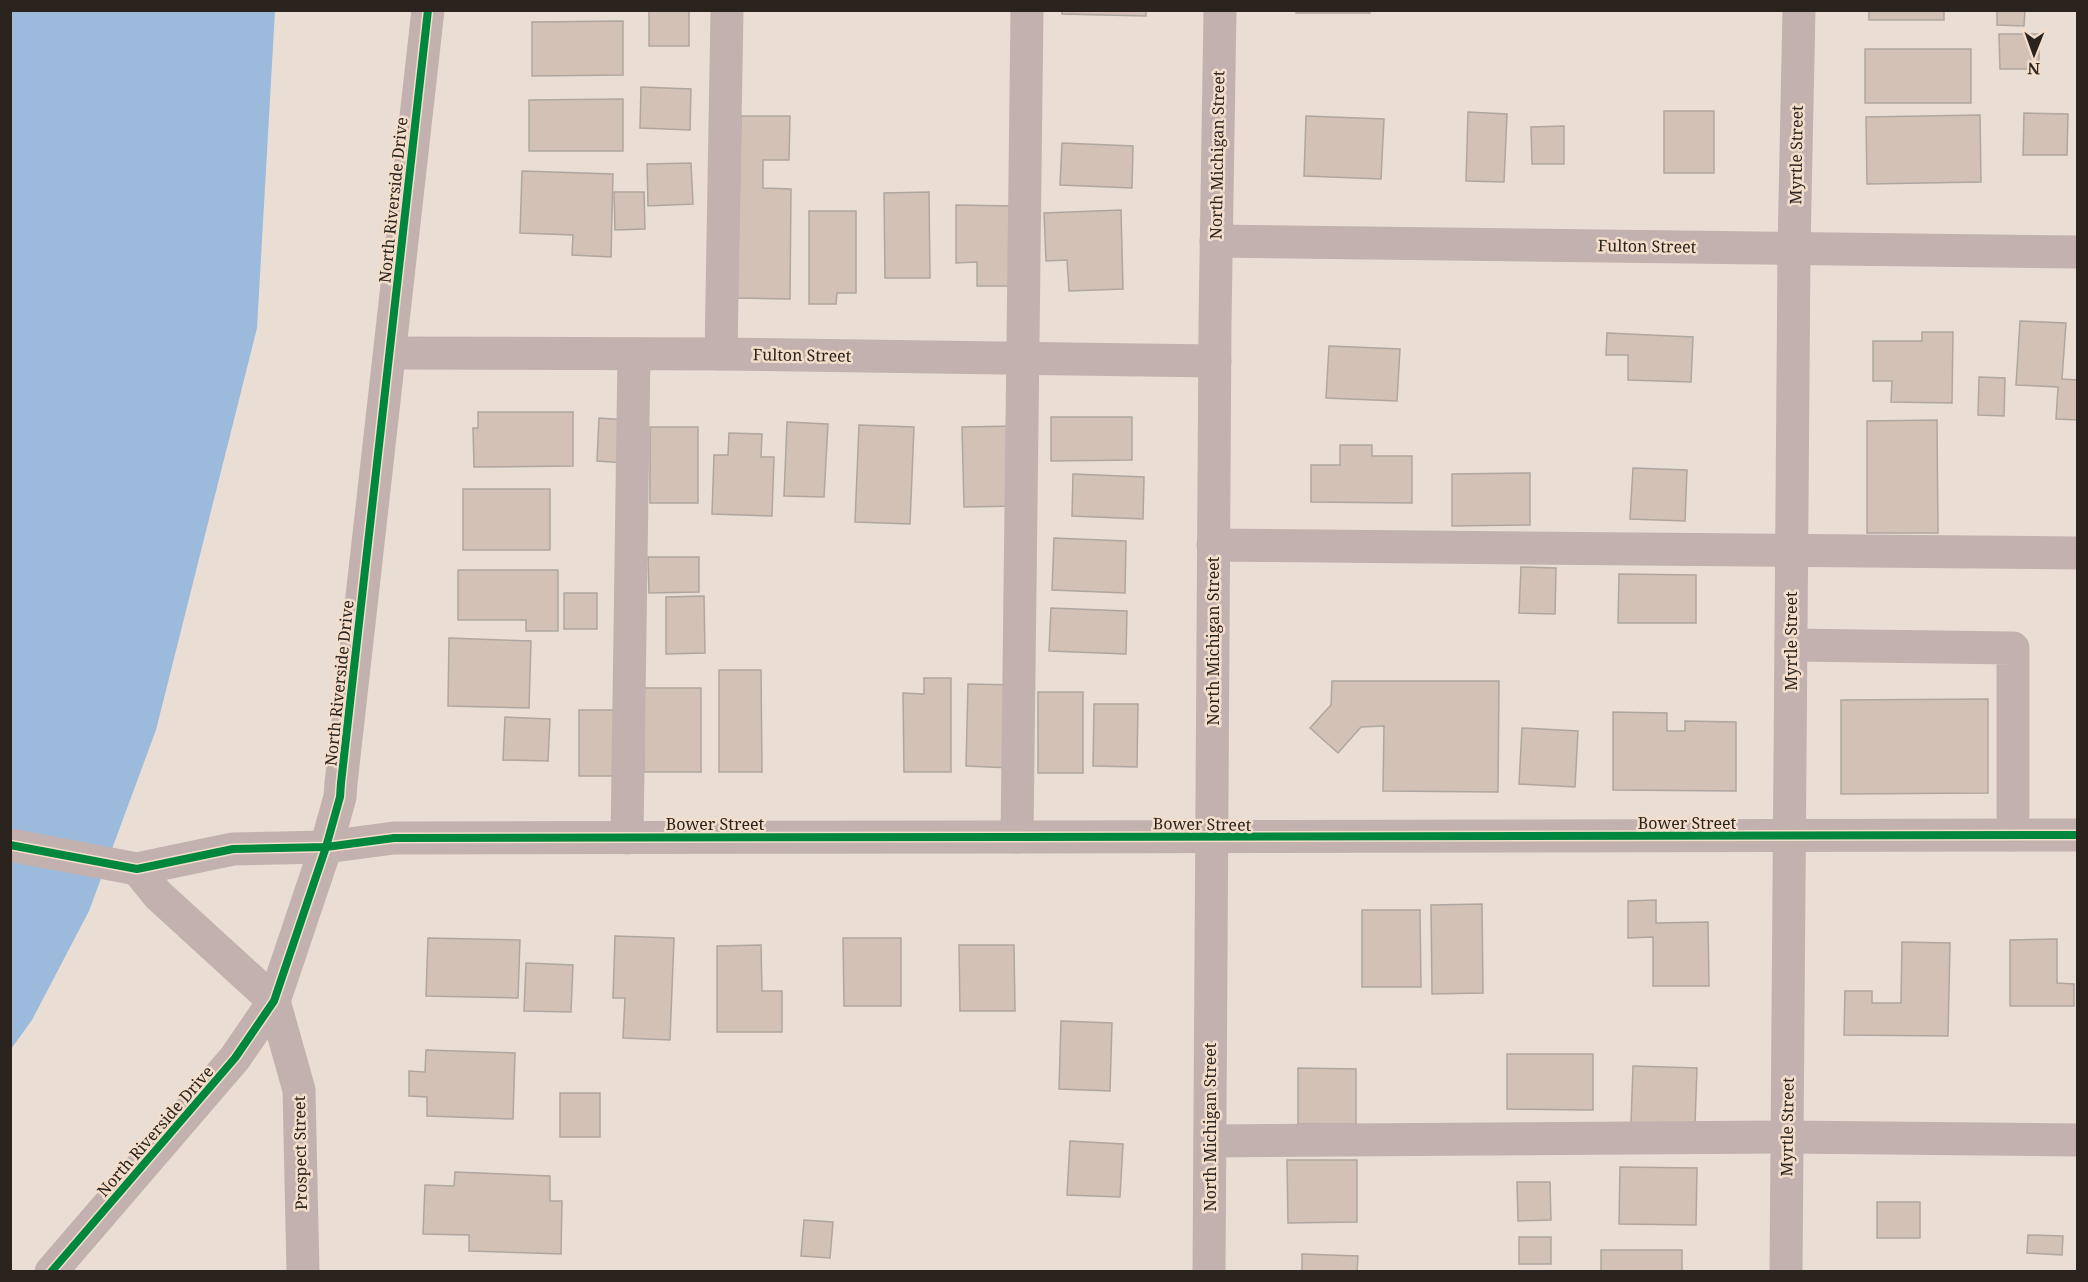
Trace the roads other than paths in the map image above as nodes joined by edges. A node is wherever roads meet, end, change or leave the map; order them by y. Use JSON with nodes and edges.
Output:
{"nodes":[{"id":1,"x":428,"y":10,"type":"edge"},
{"id":2,"x":727,"y":10,"type":"edge"},
{"id":3,"x":1027,"y":10,"type":"edge"},
{"id":4,"x":1220,"y":10,"type":"edge"},
{"id":5,"x":1799,"y":10,"type":"edge"},
{"id":6,"x":1216,"y":241,"type":"junction"},
{"id":7,"x":1794,"y":248,"type":"junction"},
{"id":8,"x":2078,"y":252,"type":"edge"},
{"id":9,"x":390,"y":353,"type":"junction"},
{"id":10,"x":634,"y":354,"type":"junction"},
{"id":11,"x":721,"y":354,"type":"junction"},
{"id":12,"x":1023,"y":357,"type":"junction"},
{"id":13,"x":1215,"y":361,"type":"junction"},
{"id":14,"x":1214,"y":545,"type":"junction"},
{"id":15,"x":1792,"y":550,"type":"junction"},
{"id":16,"x":2078,"y":553,"type":"edge"},
{"id":17,"x":1791,"y":645,"type":"junction"},
{"id":18,"x":2078,"y":835,"type":"edge"},
{"id":19,"x":1790,"y":836,"type":"junction"},
{"id":20,"x":2013,"y":836,"type":"junction"},
{"id":21,"x":1017,"y":837,"type":"junction"},
{"id":22,"x":1212,"y":837,"type":"junction"},
{"id":23,"x":627,"y":838,"type":"junction"},
{"id":24,"x":10,"y":845,"type":"edge"},
{"id":25,"x":326,"y":847,"type":"junction"},
{"id":26,"x":137,"y":869,"type":"junction"},
{"id":27,"x":274,"y":1001,"type":"junction"},
{"id":28,"x":1787,"y":1137,"type":"junction"},
{"id":29,"x":2078,"y":1140,"type":"edge"},
{"id":30,"x":1210,"y":1141,"type":"junction"},
{"id":31,"x":51,"y":1272,"type":"edge"},
{"id":32,"x":303,"y":1272,"type":"edge"},
{"id":33,"x":1209,"y":1272,"type":"edge"},
{"id":34,"x":1786,"y":1272,"type":"edge"}],
"edges":[{"from":1,"to":9,"type":"street","name":"North Riverside Drive"},
{"from":2,"to":11,"type":"street"},
{"from":3,"to":12,"type":"street"},
{"from":4,"to":6,"type":"street","name":"North Michigan Street"},
{"from":5,"to":7,"type":"street","name":"Myrtle Street"},
{"from":6,"to":7,"type":"street","name":"Fulton Street"},
{"from":6,"to":13,"type":"street","name":"North Michigan Street"},
{"from":7,"to":8,"type":"street","name":"Fulton Street"},
{"from":7,"to":15,"type":"street","name":"Myrtle Street"},
{"from":9,"to":10,"type":"street","name":"Fulton Street"},
{"from":9,"to":25,"type":"street","name":"North Riverside Drive"},
{"from":10,"to":11,"type":"street","name":"Fulton Street"},
{"from":10,"to":23,"type":"street"},
{"from":11,"to":12,"type":"street","name":"Fulton Street"},
{"from":12,"to":13,"type":"street","name":"Fulton Street"},
{"from":12,"to":21,"type":"street"},
{"from":13,"to":14,"type":"street","name":"North Michigan Street"},
{"from":14,"to":15,"type":"street"},
{"from":14,"to":22,"type":"street","name":"North Michigan Street"},
{"from":15,"to":16,"type":"street"},
{"from":15,"to":17,"type":"street","name":"Myrtle Street"},
{"from":17,"to":19,"type":"street","name":"Myrtle Street"},
{"from":17,"to":20,"type":"street"},
{"from":18,"to":20,"type":"street","name":"Bower Street"},
{"from":19,"to":20,"type":"street","name":"Bower Street"},
{"from":19,"to":22,"type":"street","name":"Bower Street"},
{"from":19,"to":28,"type":"street","name":"Myrtle Street"},
{"from":21,"to":22,"type":"street","name":"Bower Street"},
{"from":21,"to":23,"type":"street","name":"Bower Street"},
{"from":22,"to":30,"type":"street","name":"North Michigan Street"},
{"from":23,"to":25,"type":"street","name":"Bower Street"},
{"from":24,"to":26,"type":"street"},
{"from":25,"to":26,"type":"street","name":"Bower Street"},
{"from":25,"to":27,"type":"street","name":"North Riverside Drive"},
{"from":26,"to":27,"type":"street"},
{"from":27,"to":31,"type":"street","name":"North Riverside Drive"},
{"from":27,"to":32,"type":"street","name":"Prospect Street"},
{"from":28,"to":29,"type":"street"},
{"from":28,"to":30,"type":"street"},
{"from":28,"to":34,"type":"street","name":"Myrtle Street"},
{"from":30,"to":33,"type":"street","name":"North Michigan Street"}]}
